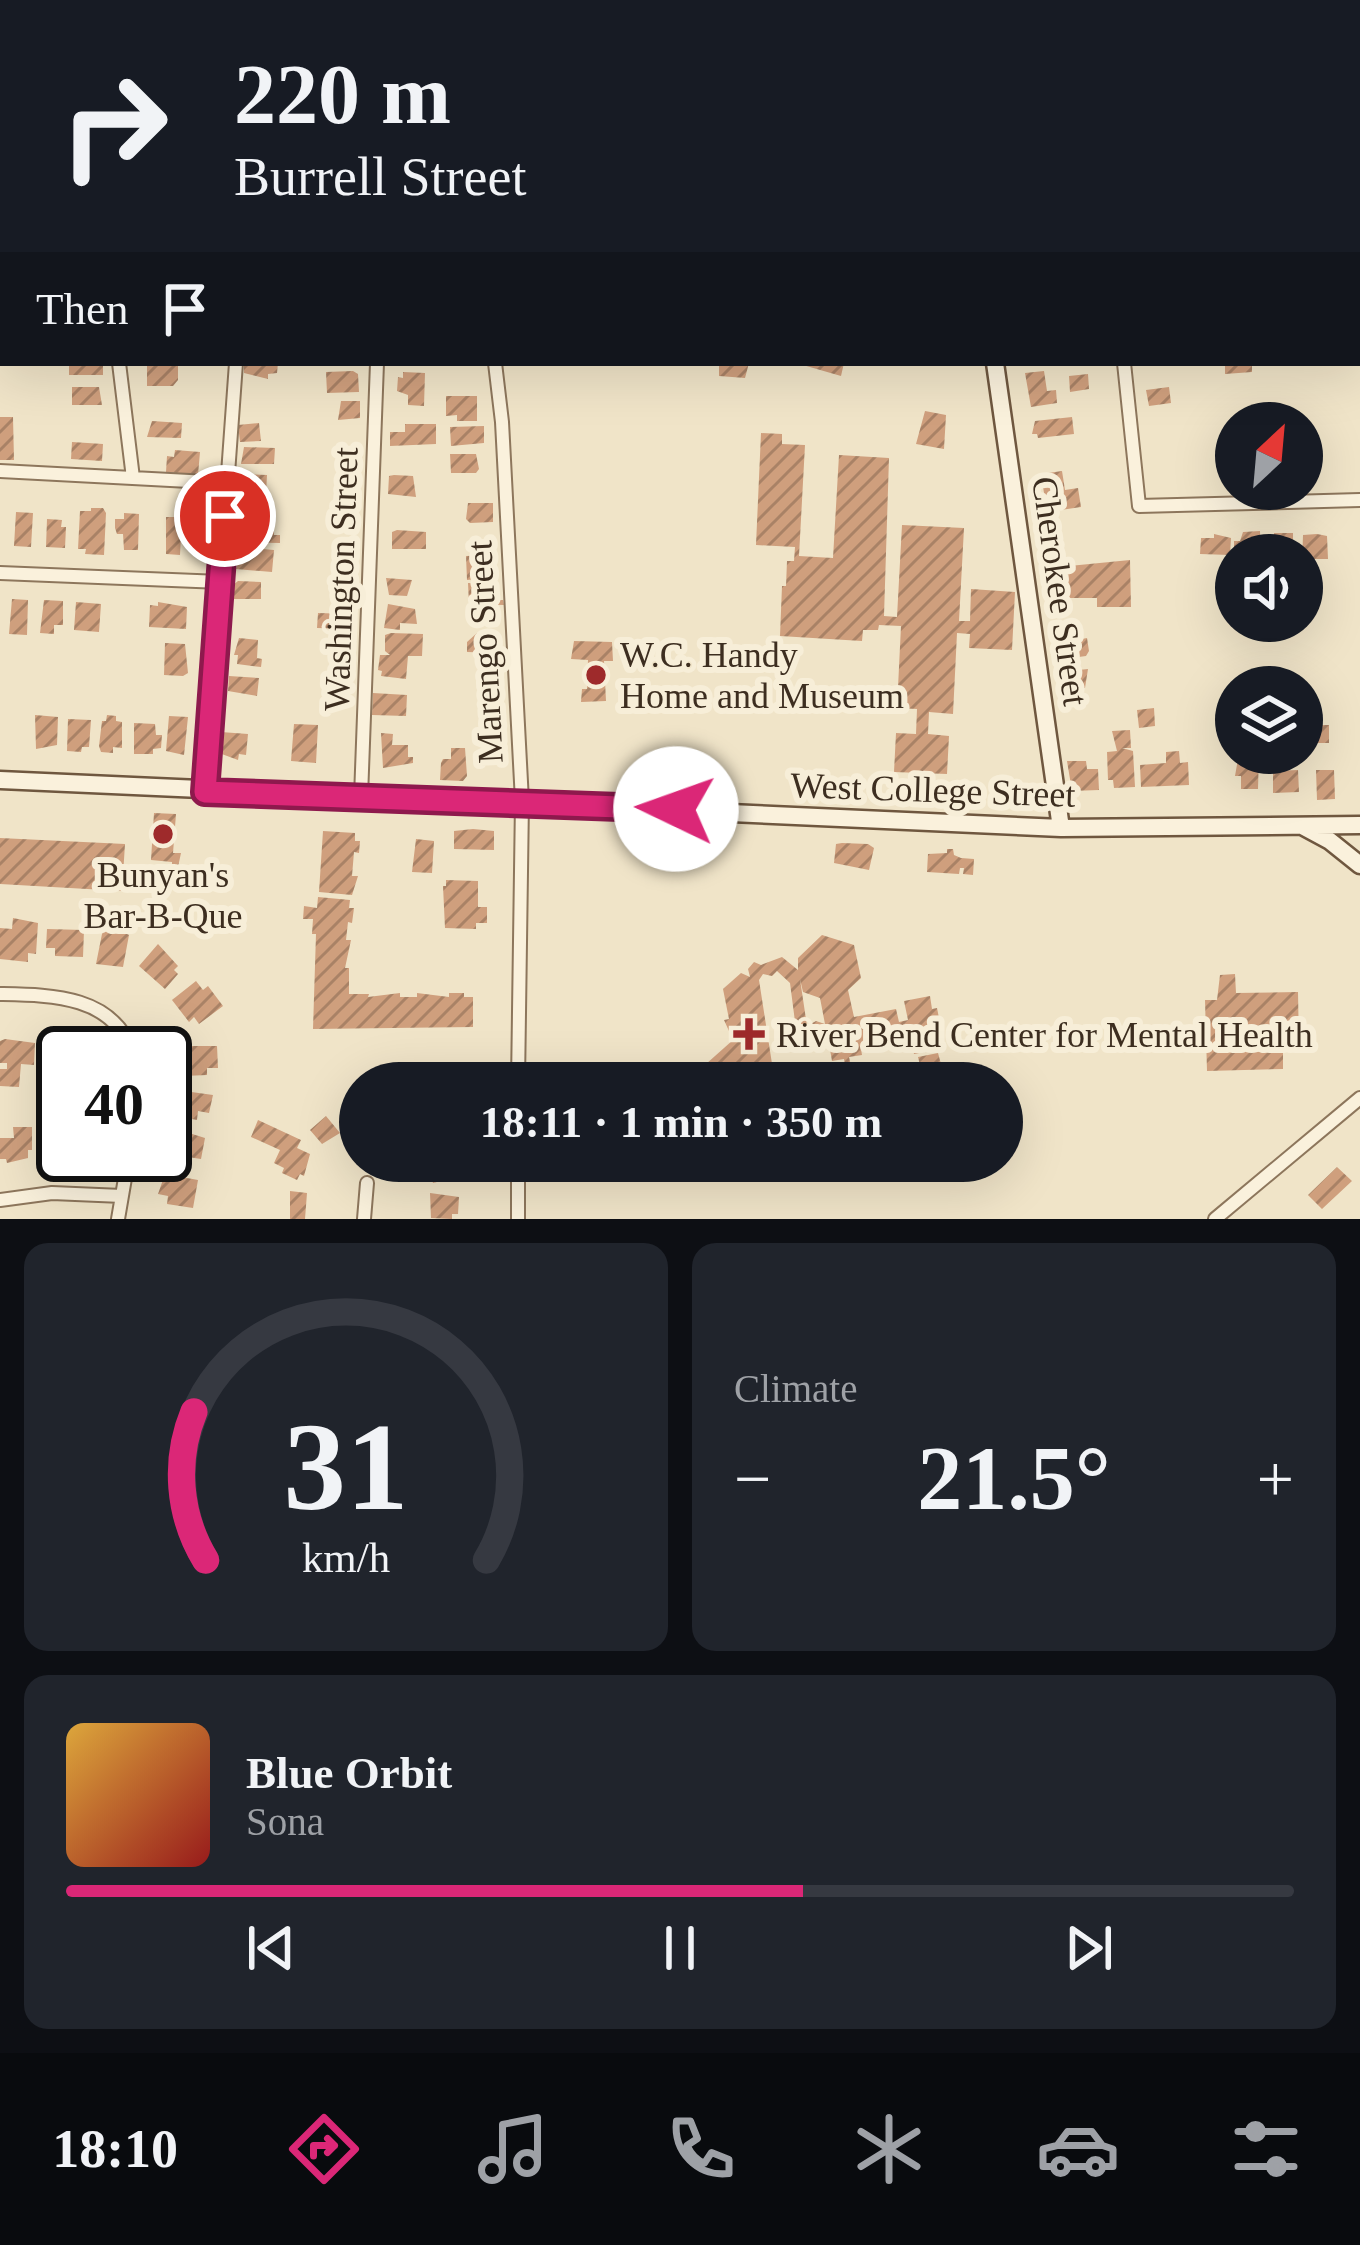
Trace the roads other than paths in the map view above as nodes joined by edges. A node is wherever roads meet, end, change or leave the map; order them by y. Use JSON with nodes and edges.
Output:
{"nodes":[{"id":1,"x":119,"y":366,"type":"edge"},
{"id":2,"x":236,"y":366,"type":"edge"},
{"id":3,"x":377,"y":366,"type":"edge"},
{"id":4,"x":495,"y":366,"type":"edge"},
{"id":5,"x":995,"y":366,"type":"edge"},
{"id":6,"x":1124,"y":366,"type":"edge"},
{"id":7,"x":0,"y":471,"type":"edge"},
{"id":8,"x":134,"y":478,"type":"junction"},
{"id":9,"x":227,"y":483,"type":"junction"},
{"id":10,"x":1360,"y":500,"type":"edge"},
{"id":11,"x":0,"y":573,"type":"edge"},
{"id":12,"x":220,"y":582,"type":"junction"},
{"id":13,"x":0,"y":780,"type":"edge"},
{"id":14,"x":205,"y":792,"type":"junction"},
{"id":15,"x":361,"y":797,"type":"junction"},
{"id":16,"x":522,"y":802,"type":"junction"},
{"id":17,"x":1360,"y":825,"type":"edge"},
{"id":18,"x":1304,"y":827,"type":"junction"},
{"id":19,"x":1061,"y":828,"type":"junction"},
{"id":20,"x":1360,"y":865,"type":"edge"},
{"id":21,"x":0,"y":994,"type":"edge"},
{"id":22,"x":118,"y":1026,"type":"edge"},
{"id":23,"x":518,"y":1062,"type":"edge"},
{"id":24,"x":1360,"y":1098,"type":"edge"},
{"id":25,"x":124,"y":1182,"type":"edge"},
{"id":26,"x":518,"y":1182,"type":"edge"},
{"id":27,"x":367,"y":1184,"type":"dead end"},
{"id":28,"x":122,"y":1196,"type":"junction"},
{"id":29,"x":0,"y":1200,"type":"edge"},
{"id":30,"x":118,"y":1219,"type":"edge"},
{"id":31,"x":364,"y":1219,"type":"edge"},
{"id":32,"x":518,"y":1219,"type":"edge"},
{"id":33,"x":1215,"y":1219,"type":"edge"}],
"edges":[{"from":1,"to":8,"type":"street"},
{"from":2,"to":9,"type":"street"},
{"from":3,"to":15,"type":"street","name":"Washington Street"},
{"from":4,"to":16,"type":"street","name":"Marengo Street"},
{"from":5,"to":19,"type":"street","name":"Cherokee Street"},
{"from":6,"to":10,"type":"street"},
{"from":7,"to":8,"type":"street"},
{"from":8,"to":9,"type":"street"},
{"from":9,"to":12,"type":"street"},
{"from":11,"to":12,"type":"street"},
{"from":12,"to":14,"type":"street"},
{"from":13,"to":14,"type":"street","name":"West College Street"},
{"from":14,"to":15,"type":"street","name":"West College Street"},
{"from":15,"to":16,"type":"street","name":"West College Street"},
{"from":16,"to":19,"type":"street","name":"West College Street"},
{"from":16,"to":23,"type":"street","name":"Marengo Street"},
{"from":17,"to":18,"type":"street","name":"West College Street"},
{"from":18,"to":19,"type":"street","name":"West College Street"},
{"from":18,"to":20,"type":"street"},
{"from":21,"to":22,"type":"street"},
{"from":24,"to":33,"type":"street"},
{"from":25,"to":28,"type":"street"},
{"from":26,"to":32,"type":"street"},
{"from":27,"to":31,"type":"street"},
{"from":28,"to":29,"type":"street"},
{"from":28,"to":30,"type":"street"}]}
